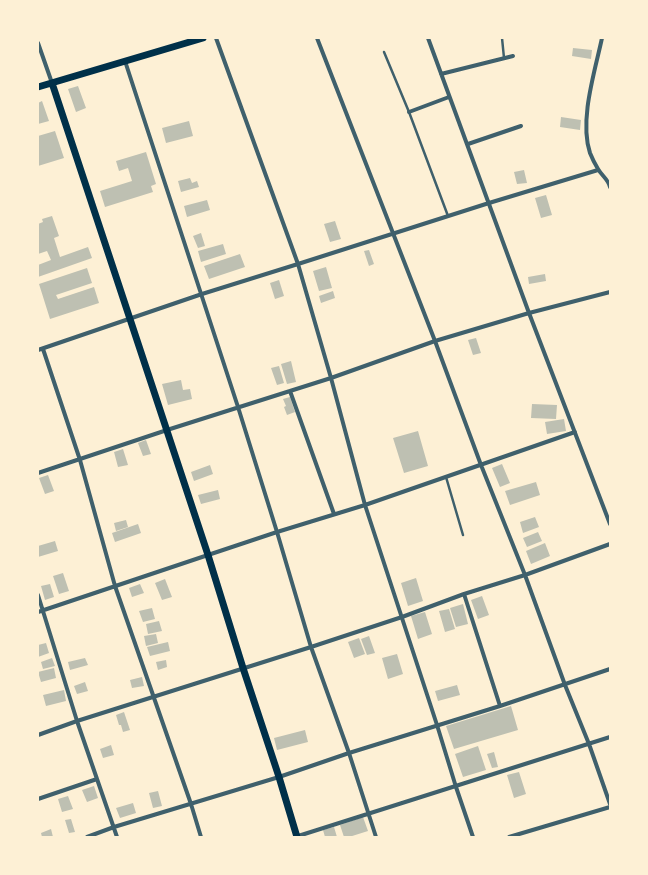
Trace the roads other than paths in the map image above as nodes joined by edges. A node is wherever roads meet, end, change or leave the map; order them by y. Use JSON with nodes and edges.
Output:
{"nodes":[{"id":1,"x":203,"y":38,"type":"edge"},
{"id":2,"x":216,"y":38,"type":"edge"},
{"id":3,"x":317,"y":38,"type":"edge"},
{"id":4,"x":428,"y":38,"type":"edge"},
{"id":5,"x":502,"y":38,"type":"edge"},
{"id":6,"x":602,"y":38,"type":"edge"},
{"id":7,"x":38,"y":43,"type":"edge"},
{"id":8,"x":384,"y":52,"type":"dead end"},
{"id":9,"x":513,"y":56,"type":"dead end"},
{"id":10,"x":504,"y":59,"type":"junction"},
{"id":11,"x":125,"y":61,"type":"junction"},
{"id":12,"x":441,"y":74,"type":"junction"},
{"id":13,"x":52,"y":83,"type":"junction"},
{"id":14,"x":38,"y":87,"type":"edge"},
{"id":15,"x":449,"y":97,"type":"junction"},
{"id":16,"x":409,"y":112,"type":"junction"},
{"id":17,"x":521,"y":126,"type":"dead end"},
{"id":18,"x":468,"y":144,"type":"junction"},
{"id":19,"x":598,"y":170,"type":"junction"},
{"id":20,"x":610,"y":187,"type":"edge"},
{"id":21,"x":489,"y":203,"type":"junction"},
{"id":22,"x":448,"y":216,"type":"junction"},
{"id":23,"x":393,"y":233,"type":"junction"},
{"id":24,"x":298,"y":264,"type":"junction"},
{"id":25,"x":610,"y":292,"type":"edge"},
{"id":26,"x":202,"y":294,"type":"junction"},
{"id":27,"x":529,"y":313,"type":"junction"},
{"id":28,"x":130,"y":319,"type":"junction"},
{"id":29,"x":435,"y":341,"type":"junction"},
{"id":30,"x":43,"y":349,"type":"junction"},
{"id":31,"x":38,"y":350,"type":"edge"},
{"id":32,"x":331,"y":378,"type":"junction"},
{"id":33,"x":290,"y":390,"type":"junction"},
{"id":34,"x":238,"y":407,"type":"junction"},
{"id":35,"x":167,"y":430,"type":"junction"},
{"id":36,"x":575,"y":432,"type":"junction"},
{"id":37,"x":80,"y":460,"type":"junction"},
{"id":38,"x":481,"y":465,"type":"junction"},
{"id":39,"x":38,"y":473,"type":"edge"},
{"id":40,"x":446,"y":477,"type":"junction"},
{"id":41,"x":366,"y":505,"type":"junction"},
{"id":42,"x":334,"y":514,"type":"junction"},
{"id":43,"x":610,"y":524,"type":"edge"},
{"id":44,"x":277,"y":532,"type":"junction"},
{"id":45,"x":463,"y":535,"type":"dead end"},
{"id":46,"x":610,"y":544,"type":"edge"},
{"id":47,"x":208,"y":555,"type":"junction"},
{"id":48,"x":524,"y":575,"type":"junction"},
{"id":49,"x":115,"y":586,"type":"junction"},
{"id":50,"x":464,"y":594,"type":"junction"},
{"id":51,"x":38,"y":596,"type":"edge"},
{"id":52,"x":43,"y":610,"type":"junction"},
{"id":53,"x":38,"y":612,"type":"edge"},
{"id":54,"x":402,"y":617,"type":"junction"},
{"id":55,"x":312,"y":647,"type":"junction"},
{"id":56,"x":243,"y":668,"type":"junction"},
{"id":57,"x":610,"y":669,"type":"edge"},
{"id":58,"x":565,"y":685,"type":"junction"},
{"id":59,"x":154,"y":697,"type":"junction"},
{"id":60,"x":500,"y":706,"type":"junction"},
{"id":61,"x":77,"y":721,"type":"junction"},
{"id":62,"x":437,"y":725,"type":"junction"},
{"id":63,"x":38,"y":735,"type":"edge"},
{"id":64,"x":610,"y":737,"type":"edge"},
{"id":65,"x":590,"y":744,"type":"junction"},
{"id":66,"x":349,"y":753,"type":"junction"},
{"id":67,"x":279,"y":777,"type":"junction"},
{"id":68,"x":97,"y":779,"type":"junction"},
{"id":69,"x":456,"y":787,"type":"junction"},
{"id":70,"x":38,"y":799,"type":"edge"},
{"id":71,"x":191,"y":804,"type":"junction"},
{"id":72,"x":610,"y":806,"type":"edge"},
{"id":73,"x":369,"y":813,"type":"junction"},
{"id":74,"x":114,"y":827,"type":"junction"},
{"id":75,"x":87,"y":837,"type":"edge"},
{"id":76,"x":117,"y":837,"type":"edge"},
{"id":77,"x":201,"y":837,"type":"edge"},
{"id":78,"x":296,"y":837,"type":"edge"},
{"id":79,"x":376,"y":837,"type":"edge"},
{"id":80,"x":473,"y":837,"type":"edge"},
{"id":81,"x":509,"y":837,"type":"edge"}],
"edges":[{"from":1,"to":11,"type":"main road"},
{"from":2,"to":24,"type":"street"},
{"from":3,"to":23,"type":"street"},
{"from":4,"to":12,"type":"street"},
{"from":5,"to":10,"type":"lane"},
{"from":6,"to":19,"type":"street"},
{"from":7,"to":13,"type":"street"},
{"from":8,"to":16,"type":"lane"},
{"from":9,"to":10,"type":"street"},
{"from":10,"to":12,"type":"street"},
{"from":11,"to":13,"type":"main road"},
{"from":11,"to":26,"type":"street"},
{"from":12,"to":15,"type":"street"},
{"from":13,"to":14,"type":"main road"},
{"from":13,"to":28,"type":"main road"},
{"from":15,"to":16,"type":"street"},
{"from":15,"to":18,"type":"street"},
{"from":16,"to":22,"type":"lane"},
{"from":17,"to":18,"type":"street"},
{"from":18,"to":21,"type":"street"},
{"from":19,"to":20,"type":"street"},
{"from":19,"to":21,"type":"street"},
{"from":21,"to":22,"type":"street"},
{"from":21,"to":27,"type":"street"},
{"from":22,"to":23,"type":"street"},
{"from":23,"to":24,"type":"street"},
{"from":23,"to":29,"type":"street"},
{"from":24,"to":26,"type":"street"},
{"from":24,"to":32,"type":"street"},
{"from":25,"to":27,"type":"street"},
{"from":26,"to":28,"type":"street"},
{"from":26,"to":34,"type":"street"},
{"from":27,"to":29,"type":"street"},
{"from":27,"to":36,"type":"street"},
{"from":28,"to":30,"type":"street"},
{"from":28,"to":35,"type":"main road"},
{"from":29,"to":32,"type":"street"},
{"from":29,"to":38,"type":"street"},
{"from":30,"to":31,"type":"street"},
{"from":30,"to":37,"type":"street"},
{"from":32,"to":33,"type":"street"},
{"from":32,"to":41,"type":"street"},
{"from":33,"to":34,"type":"street"},
{"from":33,"to":42,"type":"street"},
{"from":34,"to":35,"type":"street"},
{"from":34,"to":44,"type":"street"},
{"from":35,"to":37,"type":"street"},
{"from":35,"to":47,"type":"main road"},
{"from":36,"to":38,"type":"street"},
{"from":36,"to":43,"type":"street"},
{"from":37,"to":39,"type":"street"},
{"from":37,"to":49,"type":"street"},
{"from":38,"to":40,"type":"street"},
{"from":38,"to":48,"type":"street"},
{"from":40,"to":41,"type":"street"},
{"from":40,"to":45,"type":"lane"},
{"from":41,"to":42,"type":"street"},
{"from":41,"to":54,"type":"street"},
{"from":42,"to":44,"type":"street"},
{"from":44,"to":47,"type":"street"},
{"from":44,"to":55,"type":"street"},
{"from":46,"to":48,"type":"street"},
{"from":47,"to":49,"type":"street"},
{"from":47,"to":56,"type":"main road"},
{"from":48,"to":50,"type":"street"},
{"from":48,"to":58,"type":"street"},
{"from":49,"to":52,"type":"street"},
{"from":49,"to":59,"type":"street"},
{"from":50,"to":54,"type":"street"},
{"from":50,"to":60,"type":"street"},
{"from":51,"to":52,"type":"street"},
{"from":52,"to":53,"type":"street"},
{"from":52,"to":61,"type":"street"},
{"from":54,"to":55,"type":"street"},
{"from":54,"to":62,"type":"street"},
{"from":55,"to":56,"type":"street"},
{"from":55,"to":66,"type":"street"},
{"from":56,"to":59,"type":"street"},
{"from":56,"to":67,"type":"main road"},
{"from":57,"to":58,"type":"street"},
{"from":58,"to":60,"type":"street"},
{"from":58,"to":65,"type":"street"},
{"from":59,"to":61,"type":"street"},
{"from":59,"to":71,"type":"street"},
{"from":60,"to":62,"type":"street"},
{"from":61,"to":63,"type":"street"},
{"from":61,"to":68,"type":"street"},
{"from":62,"to":66,"type":"street"},
{"from":62,"to":69,"type":"street"},
{"from":64,"to":65,"type":"street"},
{"from":65,"to":69,"type":"street"},
{"from":65,"to":72,"type":"street"},
{"from":66,"to":67,"type":"street"},
{"from":66,"to":73,"type":"street"},
{"from":67,"to":71,"type":"street"},
{"from":67,"to":78,"type":"main road"},
{"from":68,"to":70,"type":"street"},
{"from":68,"to":74,"type":"street"},
{"from":69,"to":73,"type":"street"},
{"from":69,"to":80,"type":"street"},
{"from":71,"to":74,"type":"street"},
{"from":71,"to":77,"type":"street"},
{"from":72,"to":81,"type":"street"},
{"from":73,"to":78,"type":"street"},
{"from":73,"to":79,"type":"street"},
{"from":74,"to":75,"type":"street"},
{"from":74,"to":76,"type":"street"}]}
